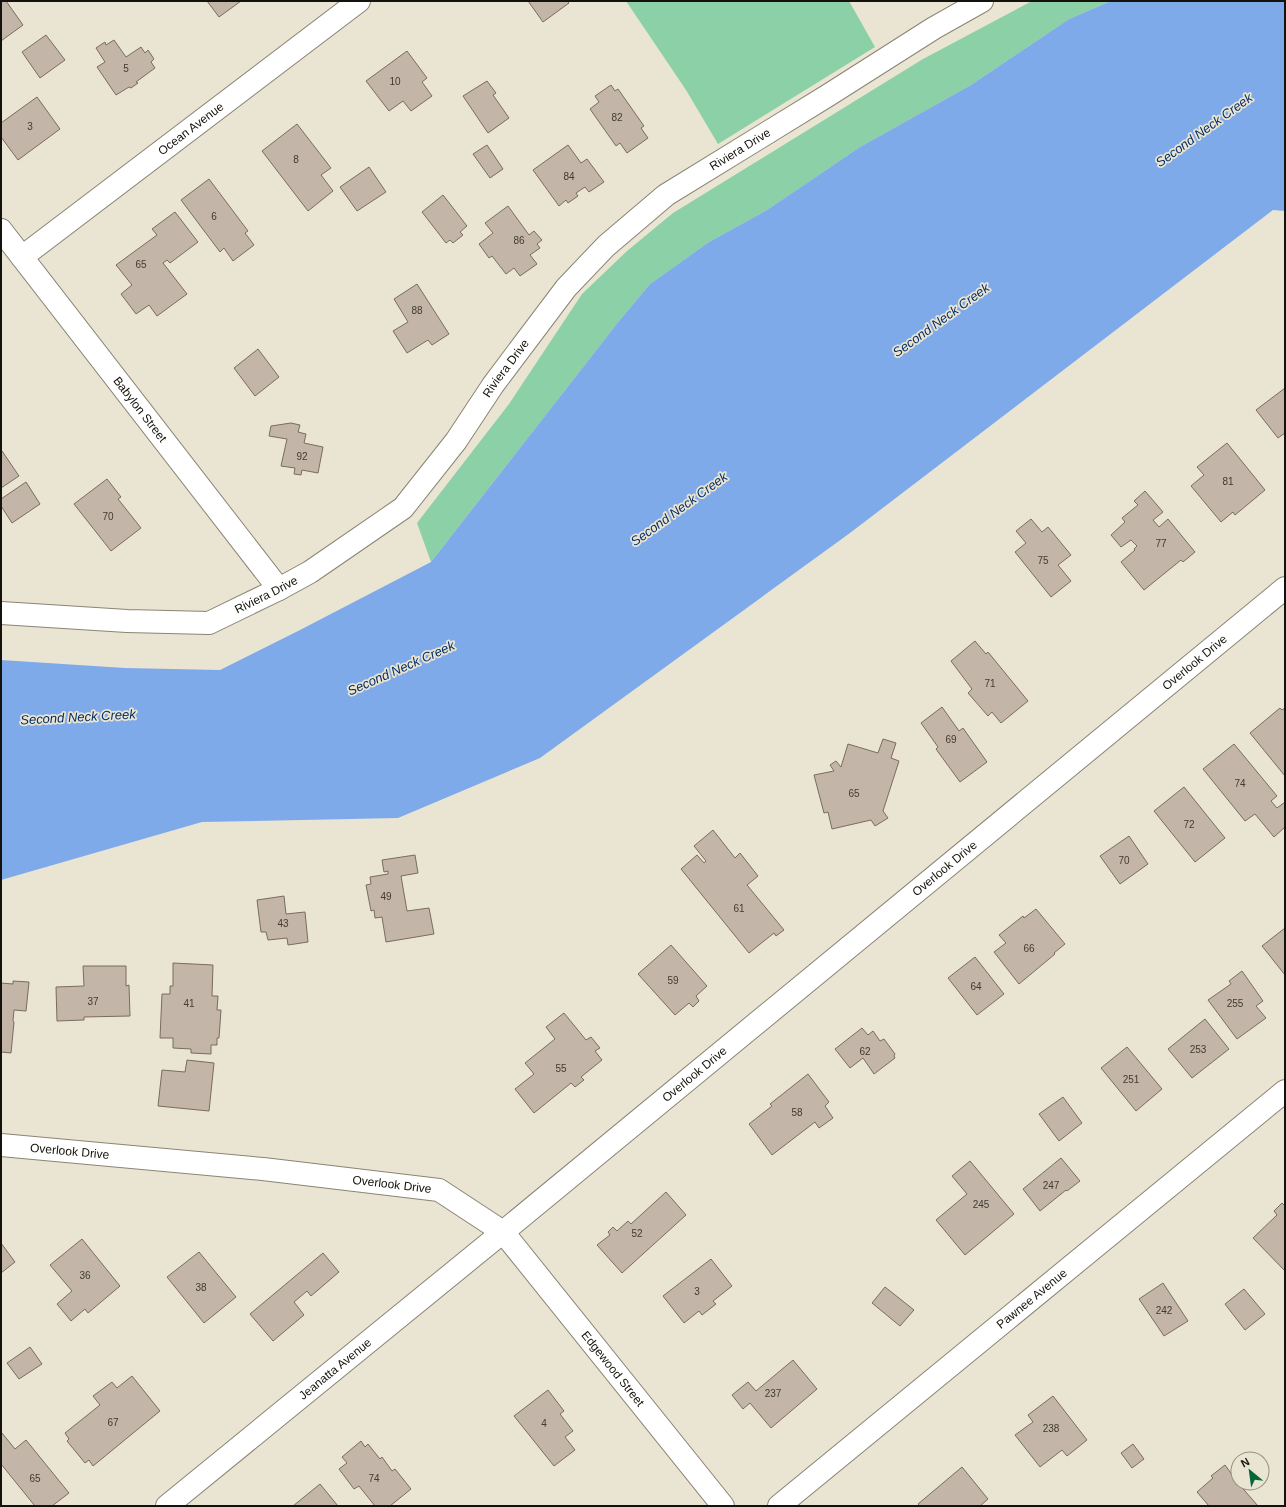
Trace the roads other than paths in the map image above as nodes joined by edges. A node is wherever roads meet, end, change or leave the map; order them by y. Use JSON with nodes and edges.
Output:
{"nodes":[{"id":1,"x":359,"y":1,"type":"edge"},
{"id":2,"x":982,"y":1,"type":"edge"},
{"id":3,"x":1,"y":230,"type":"edge"},
{"id":4,"x":22,"y":257,"type":"junction"},
{"id":5,"x":1285,"y":588,"type":"edge"},
{"id":6,"x":279,"y":589,"type":"junction"},
{"id":7,"x":1,"y":613,"type":"edge"},
{"id":8,"x":1285,"y":1091,"type":"edge"},
{"id":9,"x":1,"y":1145,"type":"edge"},
{"id":10,"x":503,"y":1232,"type":"junction"},
{"id":11,"x":167,"y":1506,"type":"edge"},
{"id":12,"x":723,"y":1506,"type":"edge"},
{"id":13,"x":779,"y":1506,"type":"edge"}],
"edges":[{"from":1,"to":4,"type":"street","name":"Ocean Avenue"},
{"from":2,"to":6,"type":"street","name":"Riviera Drive"},
{"from":3,"to":4,"type":"street","name":"Babylon Street"},
{"from":4,"to":6,"type":"street","name":"Babylon Street"},
{"from":5,"to":10,"type":"street","name":"Overlook Drive"},
{"from":6,"to":7,"type":"street","name":"Riviera Drive"},
{"from":8,"to":13,"type":"street","name":"Pawnee Avenue"},
{"from":9,"to":10,"type":"street","name":"Overlook Drive"},
{"from":10,"to":11,"type":"street","name":"Jeanatta Avenue"},
{"from":10,"to":12,"type":"street","name":"Edgewood Street"}]}
